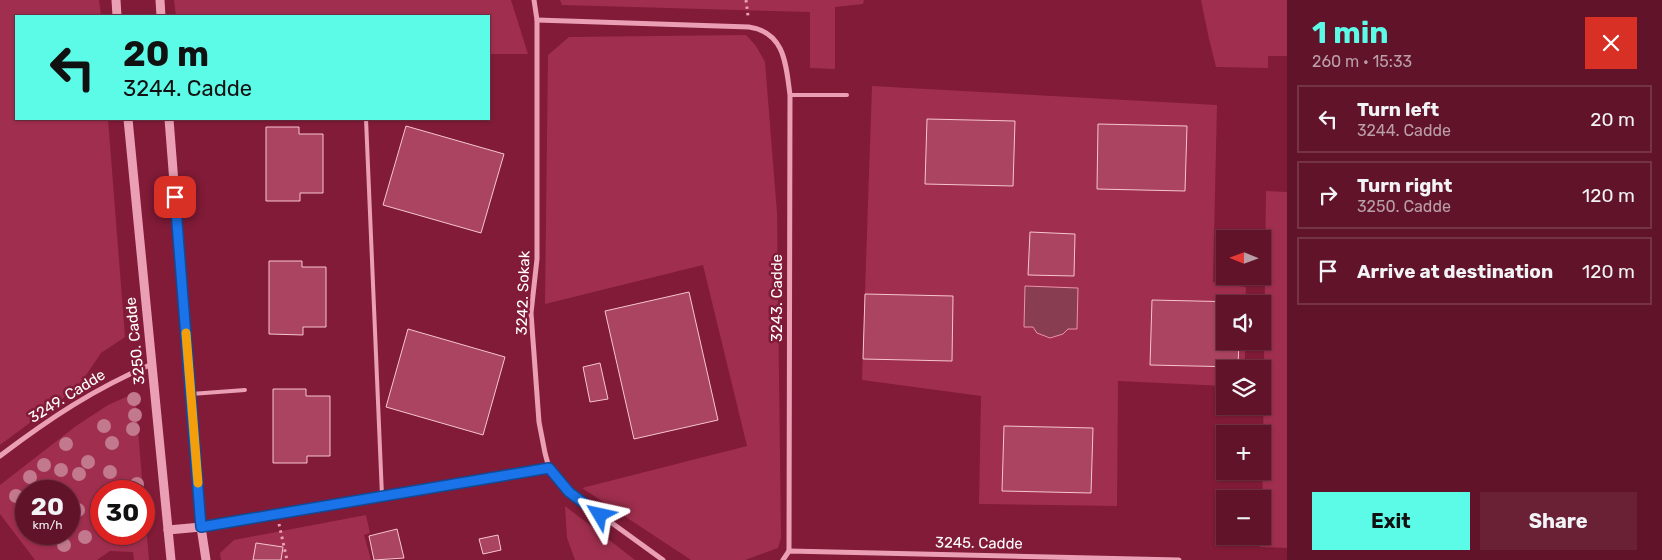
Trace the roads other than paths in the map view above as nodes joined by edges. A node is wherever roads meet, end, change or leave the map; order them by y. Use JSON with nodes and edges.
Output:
{"nodes":[{"id":1,"x":116,"y":0,"type":"edge"},
{"id":2,"x":160,"y":0,"type":"edge"},
{"id":3,"x":534,"y":0,"type":"edge"},
{"id":4,"x":118,"y":15,"type":"edge"},
{"id":5,"x":161,"y":15,"type":"edge"},
{"id":6,"x":537,"y":20,"type":"junction"},
{"id":7,"x":790,"y":95,"type":"junction"},
{"id":8,"x":848,"y":95,"type":"dead end"},
{"id":9,"x":128,"y":120,"type":"edge"},
{"id":10,"x":169,"y":120,"type":"edge"},
{"id":11,"x":366,"y":120,"type":"edge"},
{"id":12,"x":152,"y":364,"type":"junction"},
{"id":13,"x":245,"y":390,"type":"dead end"},
{"id":14,"x":191,"y":394,"type":"junction"},
{"id":15,"x":0,"y":456,"type":"edge"},
{"id":16,"x":549,"y":468,"type":"junction"},
{"id":17,"x":382,"y":496,"type":"junction"},
{"id":18,"x":201,"y":527,"type":"junction"},
{"id":19,"x":168,"y":530,"type":"junction"},
{"id":20,"x":789,"y":551,"type":"junction"},
{"id":21,"x":171,"y":560,"type":"edge"},
{"id":22,"x":206,"y":560,"type":"edge"},
{"id":23,"x":663,"y":560,"type":"edge"},
{"id":24,"x":783,"y":560,"type":"edge"},
{"id":25,"x":1179,"y":560,"type":"edge"}],
"edges":[{"from":1,"to":4,"type":"street"},
{"from":2,"to":5,"type":"street"},
{"from":3,"to":6,"type":"street","name":"3242. Sokak"},
{"from":6,"to":7,"type":"street","name":"3243. Cadde"},
{"from":6,"to":16,"type":"street","name":"3242. Sokak"},
{"from":7,"to":8,"type":"lane"},
{"from":7,"to":20,"type":"street","name":"3243. Cadde"},
{"from":9,"to":12,"type":"street","name":"3250. Cadde"},
{"from":10,"to":14,"type":"street"},
{"from":11,"to":17,"type":"lane"},
{"from":12,"to":15,"type":"street","name":"3249. Cadde"},
{"from":12,"to":19,"type":"street","name":"3250. Cadde"},
{"from":13,"to":14,"type":"lane"},
{"from":14,"to":18,"type":"street"},
{"from":16,"to":17,"type":"street"},
{"from":16,"to":23,"type":"street","name":"3242. Sokak"},
{"from":17,"to":18,"type":"street"},
{"from":18,"to":19,"type":"street"},
{"from":18,"to":22,"type":"street"},
{"from":19,"to":21,"type":"street","name":"3250. Cadde"},
{"from":20,"to":24,"type":"street"},
{"from":20,"to":25,"type":"street","name":"3245. Cadde"}]}
